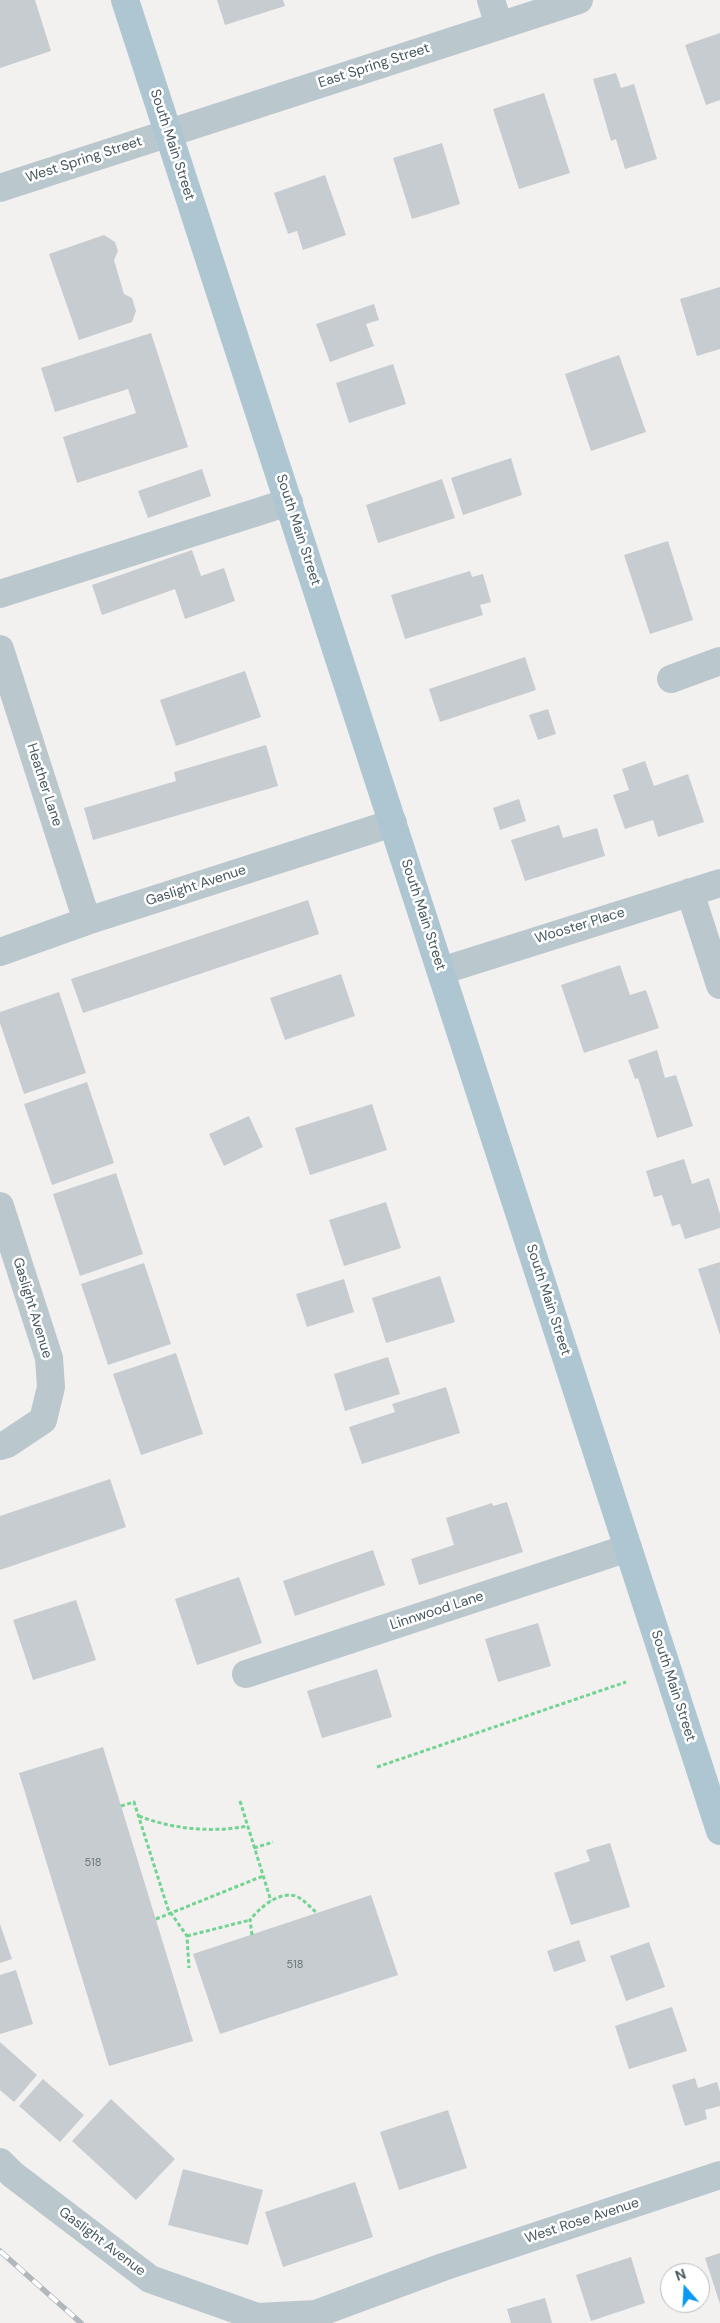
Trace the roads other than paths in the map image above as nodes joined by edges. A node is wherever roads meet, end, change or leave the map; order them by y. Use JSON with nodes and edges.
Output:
{"nodes":[{"id":1,"x":125,"y":0,"type":"edge"},
{"id":2,"x":491,"y":0,"type":"edge"},
{"id":3,"x":579,"y":0,"type":"edge"},
{"id":4,"x":499,"y":26,"type":"junction"},
{"id":5,"x":169,"y":133,"type":"junction"},
{"id":6,"x":0,"y":188,"type":"edge"},
{"id":7,"x":289,"y":502,"type":"junction"},
{"id":8,"x":0,"y":594,"type":"edge"},
{"id":9,"x":0,"y":648,"type":"edge"},
{"id":10,"x":720,"y":661,"type":"edge"},
{"id":11,"x":671,"y":679,"type":"dead end"},
{"id":12,"x":392,"y":823,"type":"junction"},
{"id":13,"x":720,"y":883,"type":"edge"},
{"id":14,"x":690,"y":892,"type":"junction"},
{"id":15,"x":88,"y":921,"type":"junction"},
{"id":16,"x":0,"y":952,"type":"edge"},
{"id":17,"x":441,"y":971,"type":"junction"},
{"id":18,"x":720,"y":985,"type":"edge"},
{"id":19,"x":0,"y":1206,"type":"edge"},
{"id":20,"x":0,"y":1446,"type":"edge"},
{"id":21,"x":628,"y":1548,"type":"junction"},
{"id":22,"x":246,"y":1674,"type":"dead end"},
{"id":23,"x":719,"y":1822,"type":"edge"},
{"id":24,"x":0,"y":2162,"type":"edge"},
{"id":25,"x":720,"y":2175,"type":"edge"},
{"id":26,"x":444,"y":2267,"type":"joint"}],
"edges":[{"from":1,"to":5,"type":"main road","name":"South Main Street"},
{"from":2,"to":4,"type":"street"},
{"from":3,"to":4,"type":"street","name":"East Spring Street"},
{"from":4,"to":5,"type":"street","name":"East Spring Street"},
{"from":5,"to":6,"type":"street","name":"West Spring Street"},
{"from":5,"to":7,"type":"main road","name":"South Main Street"},
{"from":7,"to":8,"type":"street"},
{"from":7,"to":12,"type":"main road","name":"South Main Street"},
{"from":9,"to":15,"type":"street","name":"Heather Lane"},
{"from":10,"to":11,"type":"street"},
{"from":12,"to":15,"type":"street","name":"Gaslight Avenue"},
{"from":12,"to":17,"type":"main road","name":"South Main Street"},
{"from":13,"to":14,"type":"street","name":"Wooster Place"},
{"from":14,"to":17,"type":"street","name":"Wooster Place"},
{"from":14,"to":18,"type":"street"},
{"from":15,"to":16,"type":"street","name":"Gaslight Avenue"},
{"from":17,"to":21,"type":"main road","name":"South Main Street"},
{"from":19,"to":20,"type":"street","name":"Gaslight Avenue"},
{"from":21,"to":22,"type":"street","name":"Linnwood Lane"},
{"from":21,"to":23,"type":"main road","name":"South Main Street"},
{"from":24,"to":26,"type":"street","name":"Gaslight Avenue"},
{"from":25,"to":26,"type":"street","name":"West Rose Avenue"}]}
